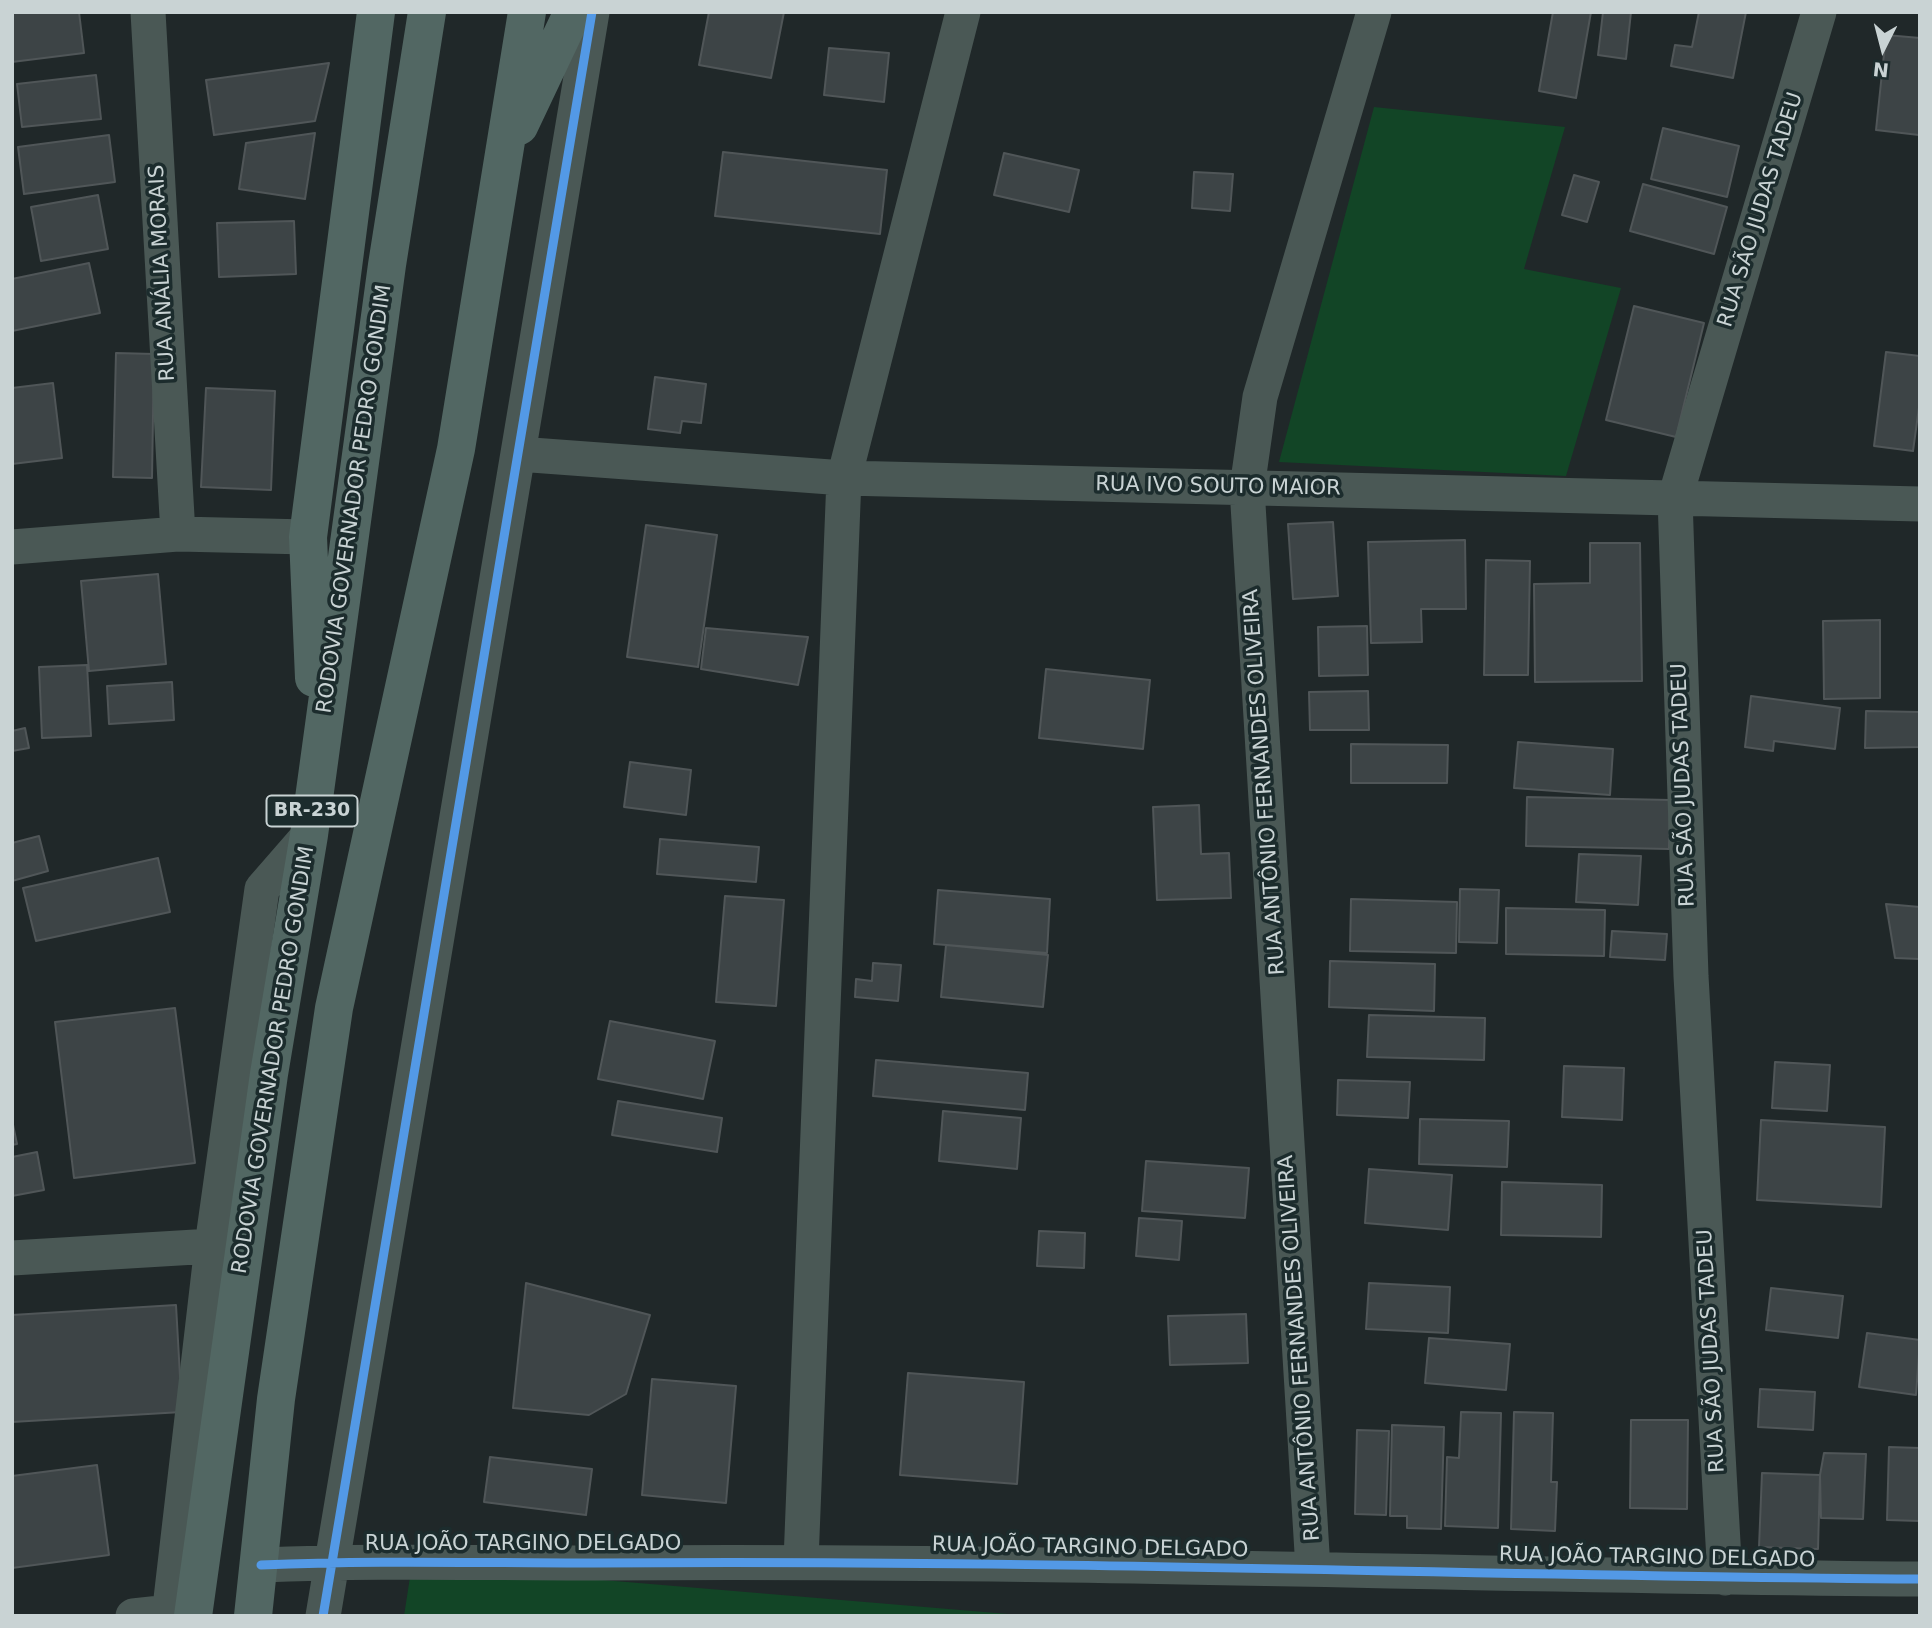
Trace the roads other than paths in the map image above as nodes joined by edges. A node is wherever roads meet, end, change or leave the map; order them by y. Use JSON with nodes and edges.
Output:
{"nodes":[{"id":1,"x":148,"y":12,"type":"edge"},
{"id":2,"x":376,"y":12,"type":"edge"},
{"id":3,"x":427,"y":12,"type":"edge"},
{"id":4,"x":527,"y":12,"type":"edge"},
{"id":5,"x":573,"y":12,"type":"edge"},
{"id":6,"x":592,"y":12,"type":"edge"},
{"id":7,"x":963,"y":12,"type":"edge"},
{"id":8,"x":1374,"y":12,"type":"edge"},
{"id":9,"x":1819,"y":12,"type":"edge"},
{"id":10,"x":504,"y":156,"type":"junction"},
{"id":11,"x":518,"y":454,"type":"junction"},
{"id":12,"x":844,"y":478,"type":"junction"},
{"id":13,"x":1247,"y":488,"type":"junction"},
{"id":14,"x":1675,"y":498,"type":"junction"},
{"id":15,"x":1920,"y":504,"type":"edge"},
{"id":16,"x":178,"y":534,"type":"junction"},
{"id":17,"x":308,"y":537,"type":"junction"},
{"id":18,"x":12,"y":547,"type":"edge"},
{"id":19,"x":318,"y":770,"type":"junction"},
{"id":20,"x":309,"y":835,"type":"junction"},
{"id":21,"x":212,"y":1246,"type":"junction"},
{"id":22,"x":12,"y":1258,"type":"edge"},
{"id":23,"x":801,"y":1561,"type":"junction"},
{"id":24,"x":332,"y":1562,"type":"junction"},
{"id":25,"x":261,"y":1565,"type":"junction"},
{"id":26,"x":1313,"y":1569,"type":"junction"},
{"id":27,"x":1725,"y":1578,"type":"junction"},
{"id":28,"x":1920,"y":1579,"type":"edge"},
{"id":29,"x":181,"y":1613,"type":"edge"},
{"id":30,"x":133,"y":1616,"type":"edge"},
{"id":31,"x":253,"y":1616,"type":"edge"},
{"id":32,"x":323,"y":1616,"type":"edge"}],
"edges":[{"from":1,"to":16,"type":"street","name":"RUA ANÁLIA MORAIS"},
{"from":2,"to":17,"type":"highway"},
{"from":3,"to":19,"type":"highway","name":"RODOVIA GOVERNADOR PEDRO GONDIM","number":"BR-230"},
{"from":4,"to":10,"type":"highway","number":"BR-230"},
{"from":5,"to":10,"type":"highway"},
{"from":6,"to":11,"type":"street"},
{"from":7,"to":12,"type":"street"},
{"from":8,"to":13,"type":"street","name":"RUA ANTÔNIO FERNANDES OLIVEIRA"},
{"from":9,"to":14,"type":"street","name":"RUA SÃO JUDAS TADEU"},
{"from":10,"to":25,"type":"highway","number":"BR-230"},
{"from":11,"to":12,"type":"street","name":"RUA IVO SOUTO MAIOR"},
{"from":11,"to":24,"type":"street"},
{"from":12,"to":13,"type":"street","name":"RUA IVO SOUTO MAIOR"},
{"from":12,"to":23,"type":"street"},
{"from":13,"to":14,"type":"street","name":"RUA IVO SOUTO MAIOR"},
{"from":13,"to":26,"type":"street","name":"RUA ANTÔNIO FERNANDES OLIVEIRA"},
{"from":14,"to":15,"type":"street","name":"RUA IVO SOUTO MAIOR"},
{"from":14,"to":27,"type":"street","name":"RUA SÃO JUDAS TADEU"},
{"from":16,"to":17,"type":"street"},
{"from":16,"to":18,"type":"street"},
{"from":17,"to":19,"type":"highway"},
{"from":19,"to":20,"type":"highway","name":"RODOVIA GOVERNADOR PEDRO GONDIM","number":"BR-230"},
{"from":20,"to":21,"type":"street"},
{"from":20,"to":29,"type":"highway","name":"RODOVIA GOVERNADOR PEDRO GONDIM","number":"BR-230"},
{"from":21,"to":22,"type":"street"},
{"from":21,"to":29,"type":"street"},
{"from":23,"to":24,"type":"street","name":"RUA JOÃO TARGINO DELGADO"},
{"from":23,"to":26,"type":"street","name":"RUA JOÃO TARGINO DELGADO"},
{"from":24,"to":25,"type":"street","name":"RUA JOÃO TARGINO DELGADO"},
{"from":24,"to":32,"type":"street"},
{"from":25,"to":31,"type":"highway","number":"BR-230"},
{"from":26,"to":27,"type":"street","name":"RUA JOÃO TARGINO DELGADO"},
{"from":27,"to":28,"type":"street","name":"RUA JOÃO TARGINO DELGADO"},
{"from":29,"to":30,"type":"street"}]}
